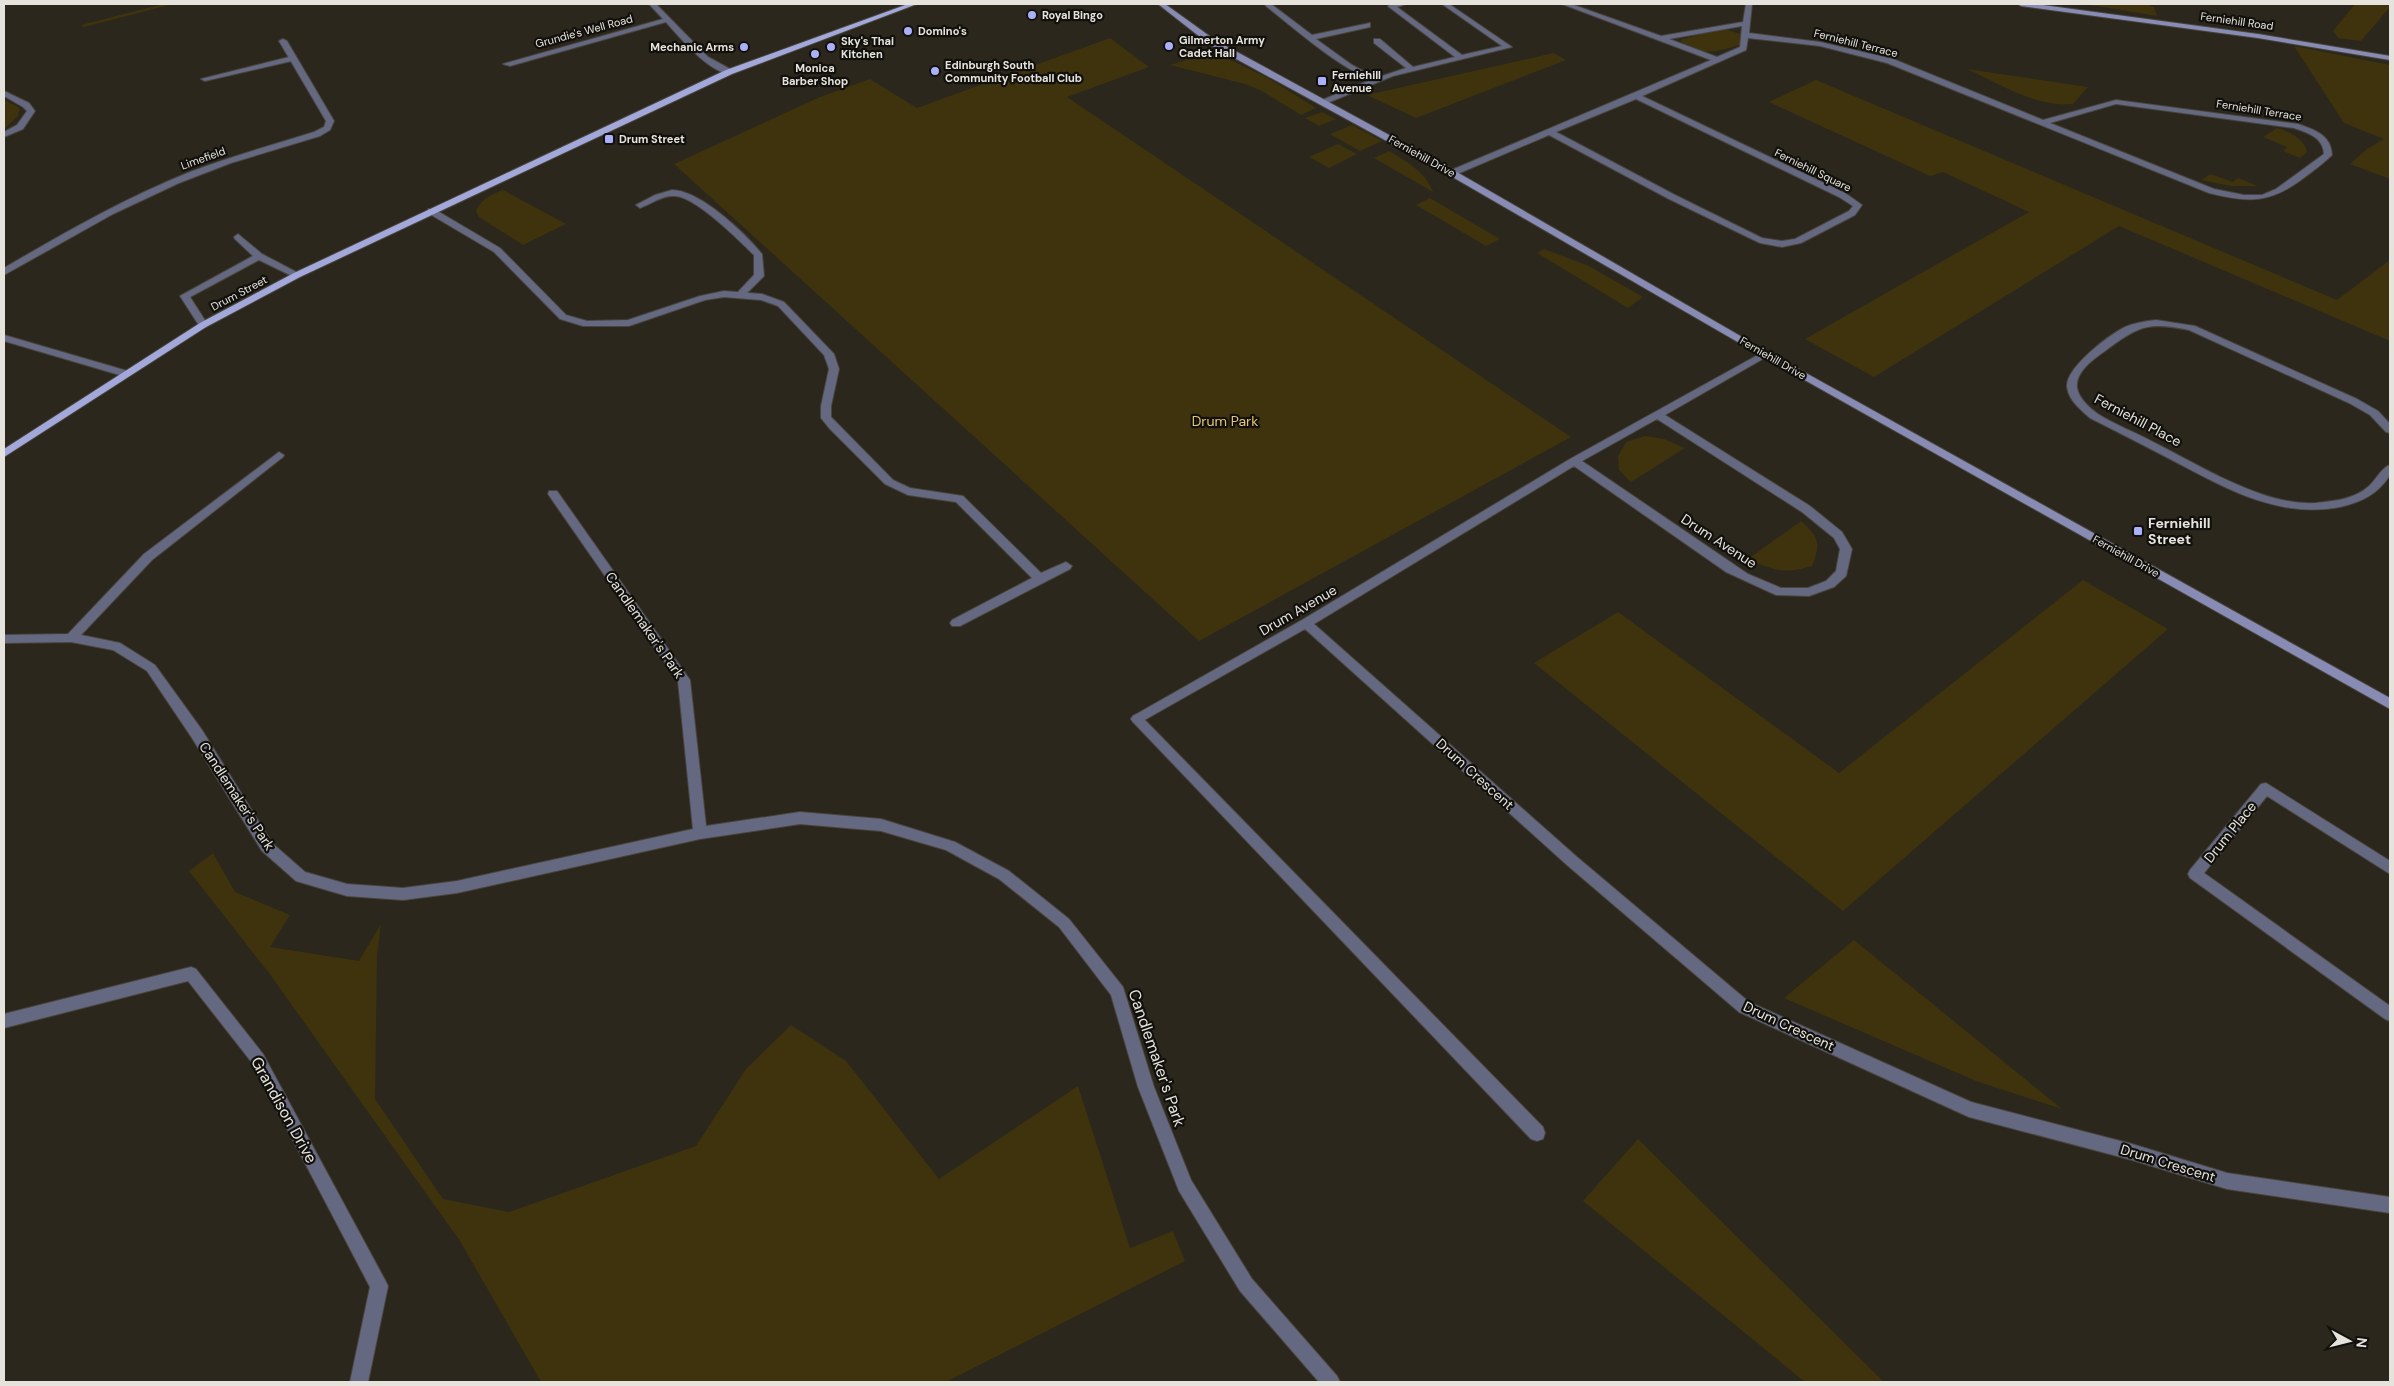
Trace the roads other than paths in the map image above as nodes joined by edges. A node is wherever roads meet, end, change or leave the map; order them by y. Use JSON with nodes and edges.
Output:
{"nodes":[{"id":1,"x":652,"y":4,"type":"edge"},
{"id":2,"x":914,"y":4,"type":"edge"},
{"id":3,"x":1161,"y":4,"type":"edge"},
{"id":4,"x":1403,"y":4,"type":"edge"},
{"id":5,"x":1445,"y":4,"type":"edge"},
{"id":6,"x":1566,"y":4,"type":"edge"},
{"id":7,"x":1749,"y":4,"type":"edge"},
{"id":8,"x":2021,"y":4,"type":"edge"},
{"id":9,"x":1268,"y":5,"type":"edge"},
{"id":10,"x":1392,"y":5,"type":"edge"},
{"id":11,"x":2051,"y":6,"type":"edge"},
{"id":12,"x":667,"y":20,"type":"junction"},
{"id":13,"x":1745,"y":24,"type":"junction"},
{"id":14,"x":1367,"y":25,"type":"dead end"},
{"id":15,"x":1744,"y":36,"type":"junction"},
{"id":16,"x":1309,"y":38,"type":"junction"},
{"id":17,"x":1661,"y":38,"type":"junction"},
{"id":18,"x":283,"y":41,"type":"dead end"},
{"id":19,"x":1377,"y":41,"type":"dead end"},
{"id":20,"x":1459,"y":57,"type":"junction"},
{"id":21,"x":293,"y":58,"type":"junction"},
{"id":22,"x":2390,"y":58,"type":"edge"},
{"id":23,"x":1716,"y":59,"type":"junction"},
{"id":24,"x":507,"y":64,"type":"dead end"},
{"id":25,"x":1410,"y":68,"type":"junction"},
{"id":26,"x":728,"y":72,"type":"junction"},
{"id":27,"x":205,"y":79,"type":"dead end"},
{"id":28,"x":1375,"y":80,"type":"junction"},
{"id":29,"x":4,"y":94,"type":"edge"},
{"id":30,"x":1636,"y":96,"type":"junction"},
{"id":31,"x":1325,"y":102,"type":"junction"},
{"id":32,"x":2041,"y":123,"type":"junction"},
{"id":33,"x":1549,"y":132,"type":"junction"},
{"id":34,"x":4,"y":135,"type":"edge"},
{"id":35,"x":1452,"y":172,"type":"junction"},
{"id":36,"x":640,"y":205,"type":"dead end"},
{"id":37,"x":430,"y":211,"type":"junction"},
{"id":38,"x":238,"y":237,"type":"dead end"},
{"id":39,"x":259,"y":256,"type":"junction"},
{"id":40,"x":4,"y":272,"type":"edge"},
{"id":41,"x":297,"y":275,"type":"junction"},
{"id":42,"x":741,"y":294,"type":"junction"},
{"id":43,"x":203,"y":325,"type":"junction"},
{"id":44,"x":4,"y":338,"type":"edge"},
{"id":45,"x":1766,"y":354,"type":"junction"},
{"id":46,"x":127,"y":374,"type":"junction"},
{"id":47,"x":1658,"y":415,"type":"junction"},
{"id":48,"x":2390,"y":430,"type":"edge"},
{"id":49,"x":4,"y":454,"type":"edge"},
{"id":50,"x":279,"y":455,"type":"dead end"},
{"id":51,"x":1574,"y":461,"type":"junction"},
{"id":52,"x":2390,"y":468,"type":"edge"},
{"id":53,"x":2379,"y":484,"type":"junction"},
{"id":54,"x":2390,"y":489,"type":"edge"},
{"id":55,"x":553,"y":494,"type":"dead end"},
{"id":56,"x":1066,"y":566,"type":"dead end"},
{"id":57,"x":1040,"y":579,"type":"junction"},
{"id":58,"x":956,"y":623,"type":"dead end"},
{"id":59,"x":1306,"y":623,"type":"junction"},
{"id":60,"x":71,"y":638,"type":"junction"},
{"id":61,"x":4,"y":639,"type":"edge"},
{"id":62,"x":2390,"y":704,"type":"edge"},
{"id":63,"x":700,"y":833,"type":"junction"},
{"id":64,"x":2390,"y":868,"type":"edge"},
{"id":65,"x":2390,"y":1014,"type":"edge"},
{"id":66,"x":4,"y":1022,"type":"edge"},
{"id":67,"x":1537,"y":1133,"type":"dead end"},
{"id":68,"x":2390,"y":1205,"type":"edge"},
{"id":69,"x":359,"y":1382,"type":"edge"},
{"id":70,"x":1331,"y":1382,"type":"edge"}],
"edges":[{"from":1,"to":12,"type":"street"},
{"from":2,"to":26,"type":"main road","name":"Drum Street"},
{"from":3,"to":31,"type":"main road","name":"Ferniehill Drive"},
{"from":4,"to":10,"type":"street"},
{"from":5,"to":20,"type":"street"},
{"from":6,"to":17,"type":"street"},
{"from":7,"to":13,"type":"street"},
{"from":8,"to":11,"type":"main road","name":"Ferniehill Road"},
{"from":9,"to":16,"type":"street"},
{"from":10,"to":20,"type":"street"},
{"from":11,"to":22,"type":"main road","name":"Ferniehill Road"},
{"from":12,"to":24,"type":"street","name":"Grundie's Well Road"},
{"from":12,"to":26,"type":"street"},
{"from":13,"to":15,"type":"street"},
{"from":13,"to":17,"type":"street"},
{"from":14,"to":16,"type":"street"},
{"from":15,"to":23,"type":"street"},
{"from":15,"to":32,"type":"street","name":"Ferniehill Terrace"},
{"from":16,"to":28,"type":"street"},
{"from":17,"to":23,"type":"street"},
{"from":18,"to":21,"type":"street","name":"Limefield"},
{"from":19,"to":25,"type":"street"},
{"from":20,"to":25,"type":"street"},
{"from":21,"to":27,"type":"street"},
{"from":21,"to":40,"type":"street","name":"Limefield"},
{"from":23,"to":30,"type":"street"},
{"from":25,"to":28,"type":"street"},
{"from":26,"to":37,"type":"main road","name":"Drum Street"},
{"from":28,"to":31,"type":"street"},
{"from":29,"to":34,"type":"street"},
{"from":30,"to":33,"type":"street"},
{"from":30,"to":33,"type":"street","name":"Ferniehill Square"},
{"from":31,"to":35,"type":"main road","name":"Ferniehill Drive"},
{"from":32,"to":32,"type":"street","name":"Ferniehill Terrace"},
{"from":33,"to":35,"type":"street"},
{"from":35,"to":45,"type":"main road","name":"Ferniehill Drive"},
{"from":36,"to":42,"type":"street"},
{"from":37,"to":41,"type":"main road","name":"Drum Street"},
{"from":37,"to":42,"type":"street"},
{"from":38,"to":39,"type":"street"},
{"from":39,"to":41,"type":"street"},
{"from":39,"to":43,"type":"street"},
{"from":41,"to":43,"type":"main road","name":"Drum Street"},
{"from":42,"to":57,"type":"street"},
{"from":43,"to":46,"type":"main road","name":"Drum Street"},
{"from":44,"to":46,"type":"street"},
{"from":45,"to":47,"type":"street","name":"Drum Avenue"},
{"from":45,"to":62,"type":"main road","name":"Ferniehill Drive"},
{"from":46,"to":49,"type":"main road","name":"Drum Street"},
{"from":47,"to":51,"type":"street","name":"Drum Avenue"},
{"from":47,"to":51,"type":"street","name":"Drum Avenue"},
{"from":48,"to":53,"type":"street","name":"Ferniehill Place"},
{"from":50,"to":60,"type":"street"},
{"from":51,"to":59,"type":"street","name":"Drum Avenue"},
{"from":52,"to":53,"type":"street","name":"Ferniehill Place"},
{"from":53,"to":54,"type":"street"},
{"from":55,"to":63,"type":"street","name":"Candlemaker's Park"},
{"from":56,"to":57,"type":"street"},
{"from":57,"to":58,"type":"street"},
{"from":59,"to":67,"type":"street","name":"Drum Avenue"},
{"from":59,"to":68,"type":"street","name":"Drum Crescent"},
{"from":60,"to":61,"type":"street","name":"Candlemaker's Park"},
{"from":60,"to":63,"type":"street","name":"Candlemaker's Park"},
{"from":63,"to":70,"type":"street","name":"Candlemaker's Park"},
{"from":64,"to":65,"type":"street","name":"Drum Place"},
{"from":66,"to":69,"type":"street","name":"Grandison Drive"}]}
